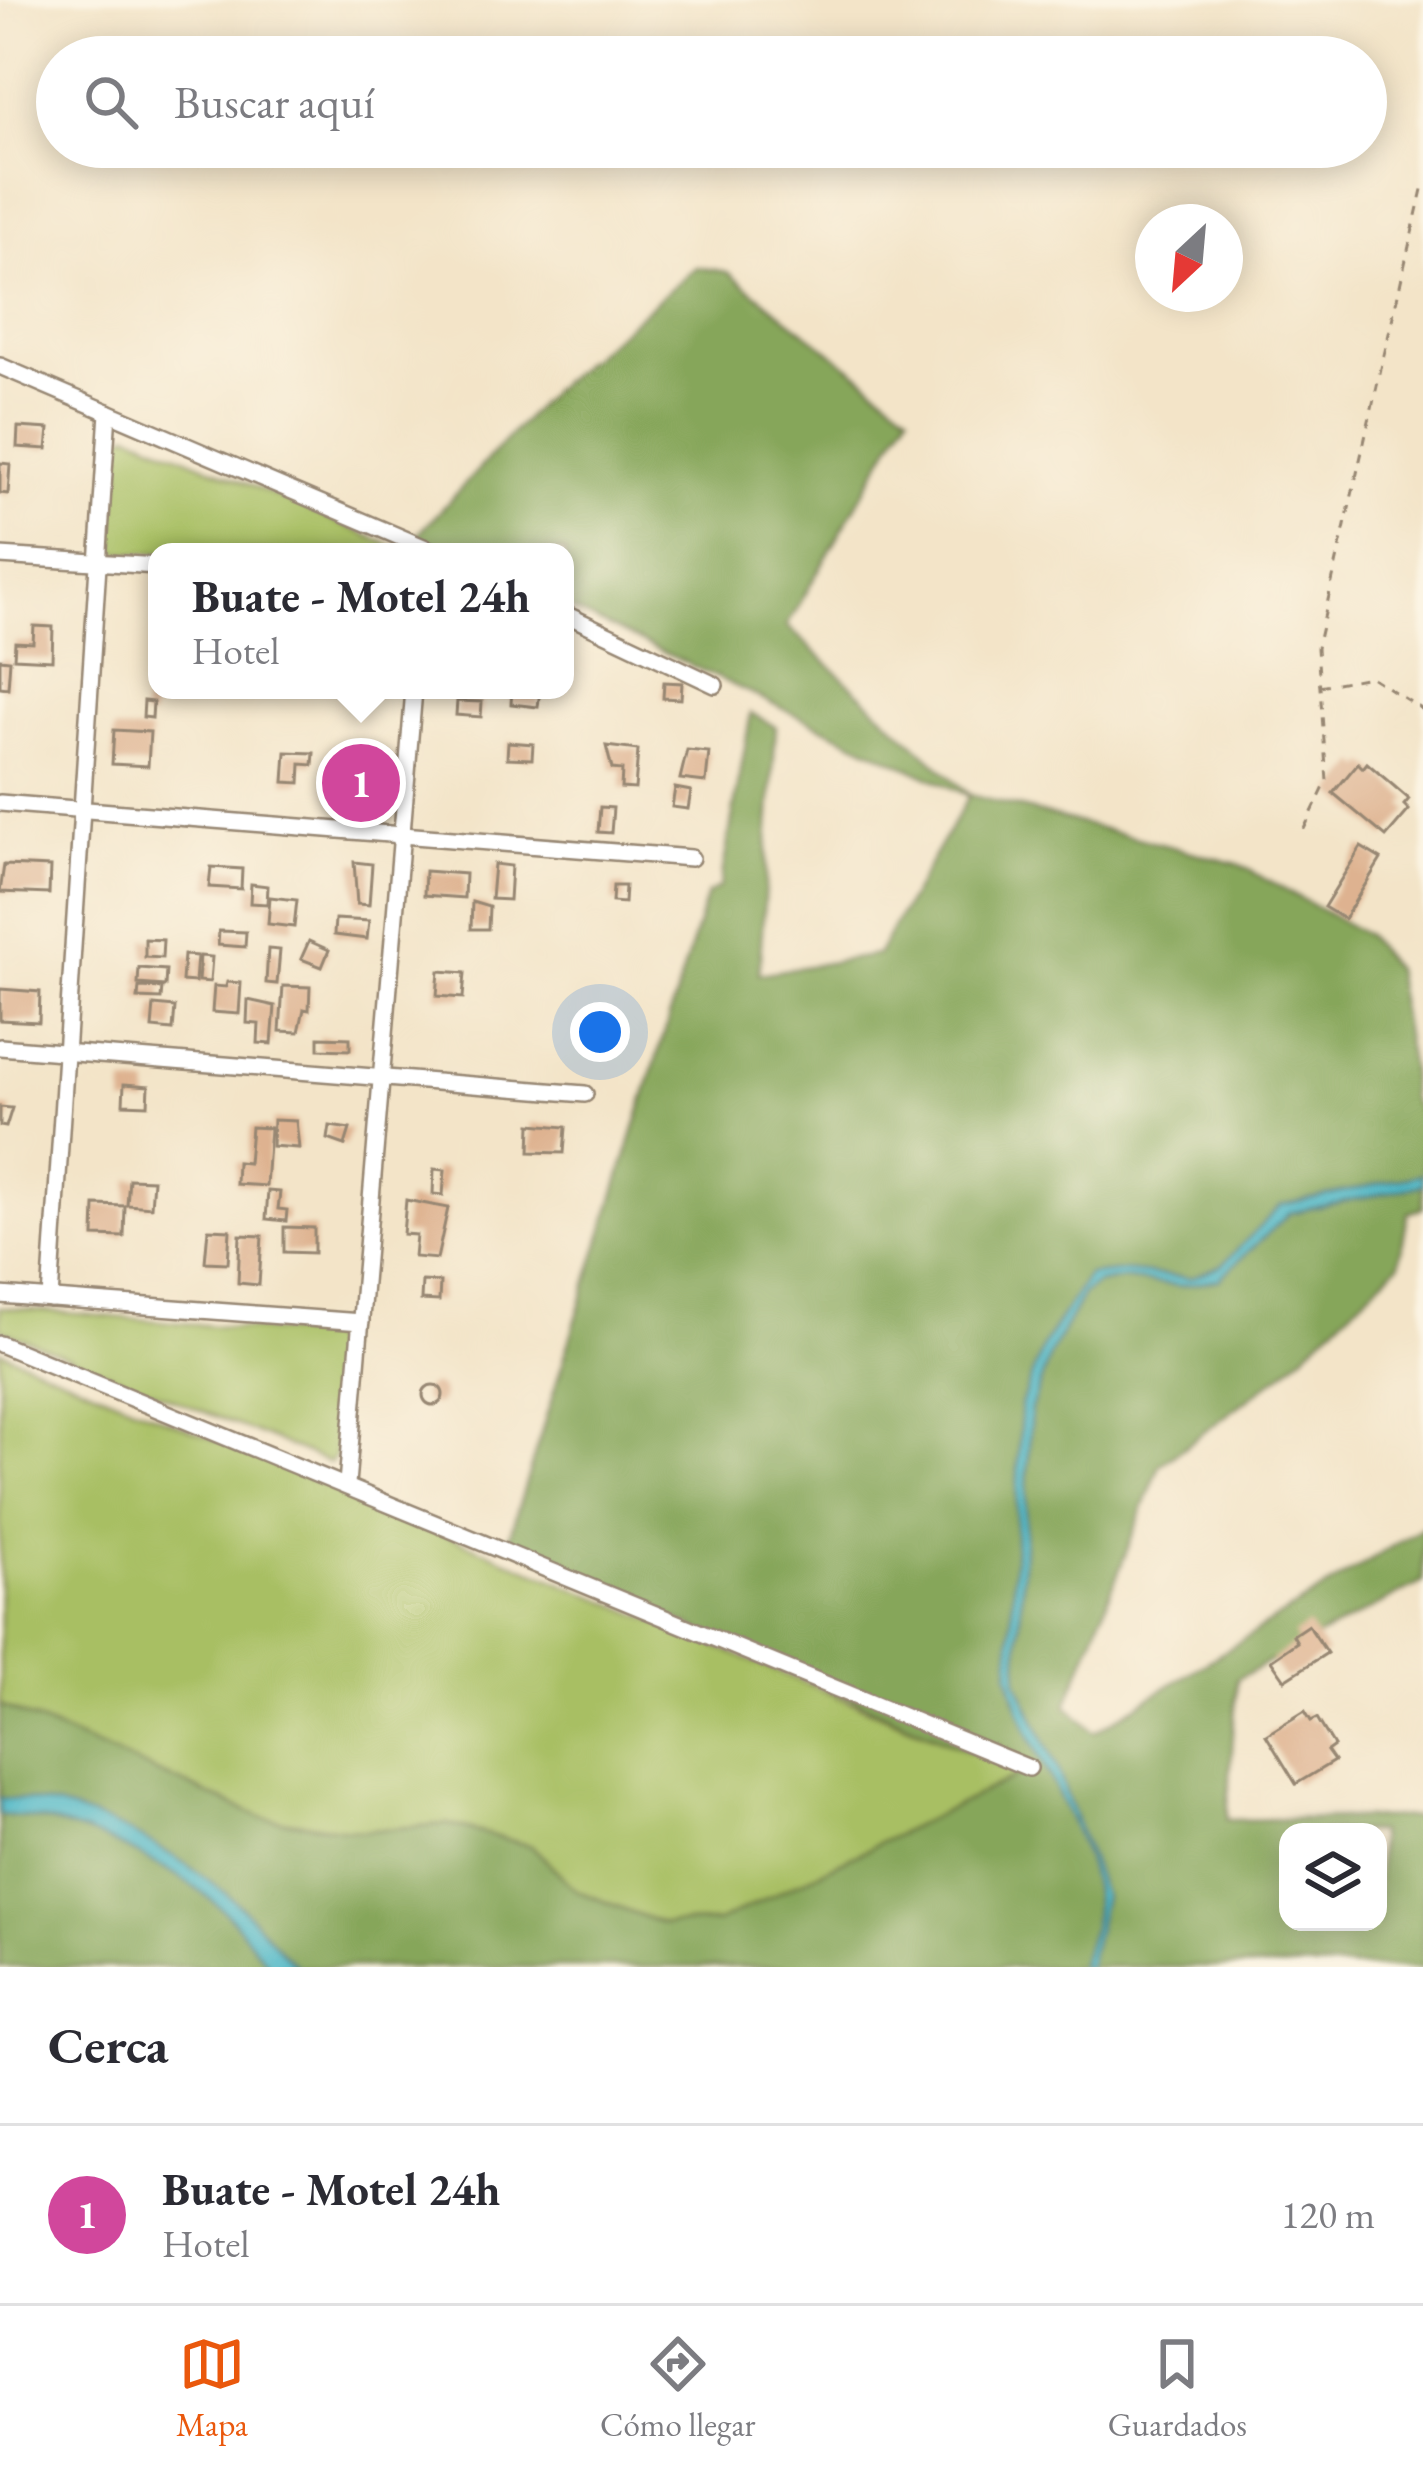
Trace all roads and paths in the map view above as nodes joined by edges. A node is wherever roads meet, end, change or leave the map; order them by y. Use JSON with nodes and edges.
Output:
{"nodes":[{"id":1,"x":1423,"y":184,"type":"edge"},
{"id":2,"x":0,"y":366,"type":"edge"},
{"id":3,"x":108,"y":412,"type":"junction"},
{"id":4,"x":411,"y":543,"type":"edge"},
{"id":5,"x":0,"y":556,"type":"edge"},
{"id":6,"x":98,"y":562,"type":"junction"},
{"id":7,"x":148,"y":565,"type":"edge"},
{"id":8,"x":574,"y":618,"type":"edge"},
{"id":9,"x":715,"y":685,"type":"dead end"},
{"id":10,"x":1318,"y":687,"type":"junction"},
{"id":11,"x":413,"y":699,"type":"edge"},
{"id":12,"x":1423,"y":710,"type":"edge"},
{"id":13,"x":0,"y":802,"type":"edge"},
{"id":14,"x":82,"y":809,"type":"junction"},
{"id":15,"x":1304,"y":829,"type":"dead end"},
{"id":16,"x":402,"y":834,"type":"junction"},
{"id":17,"x":691,"y":857,"type":"dead end"},
{"id":18,"x":0,"y":1047,"type":"edge"},
{"id":19,"x":66,"y":1053,"type":"junction"},
{"id":20,"x":381,"y":1077,"type":"junction"},
{"id":21,"x":585,"y":1094,"type":"dead end"},
{"id":22,"x":0,"y":1295,"type":"edge"},
{"id":23,"x":50,"y":1299,"type":"junction"},
{"id":24,"x":361,"y":1322,"type":"junction"},
{"id":25,"x":0,"y":1344,"type":"edge"},
{"id":26,"x":347,"y":1484,"type":"junction"},
{"id":27,"x":1029,"y":1768,"type":"dead end"}],
"edges":[{"from":1,"to":10,"type":"path"},
{"from":2,"to":3,"type":"street"},
{"from":3,"to":4,"type":"street"},
{"from":3,"to":6,"type":"street"},
{"from":5,"to":6,"type":"street"},
{"from":6,"to":7,"type":"street"},
{"from":6,"to":14,"type":"street"},
{"from":8,"to":9,"type":"street"},
{"from":10,"to":12,"type":"path"},
{"from":10,"to":15,"type":"path"},
{"from":11,"to":16,"type":"street"},
{"from":13,"to":14,"type":"street"},
{"from":14,"to":16,"type":"street"},
{"from":14,"to":19,"type":"street"},
{"from":16,"to":17,"type":"street"},
{"from":16,"to":20,"type":"street"},
{"from":18,"to":19,"type":"street"},
{"from":19,"to":20,"type":"street"},
{"from":19,"to":23,"type":"street"},
{"from":20,"to":21,"type":"street"},
{"from":20,"to":24,"type":"street"},
{"from":22,"to":23,"type":"street"},
{"from":23,"to":24,"type":"street"},
{"from":24,"to":26,"type":"street"},
{"from":25,"to":26,"type":"street"},
{"from":26,"to":27,"type":"street"}]}
